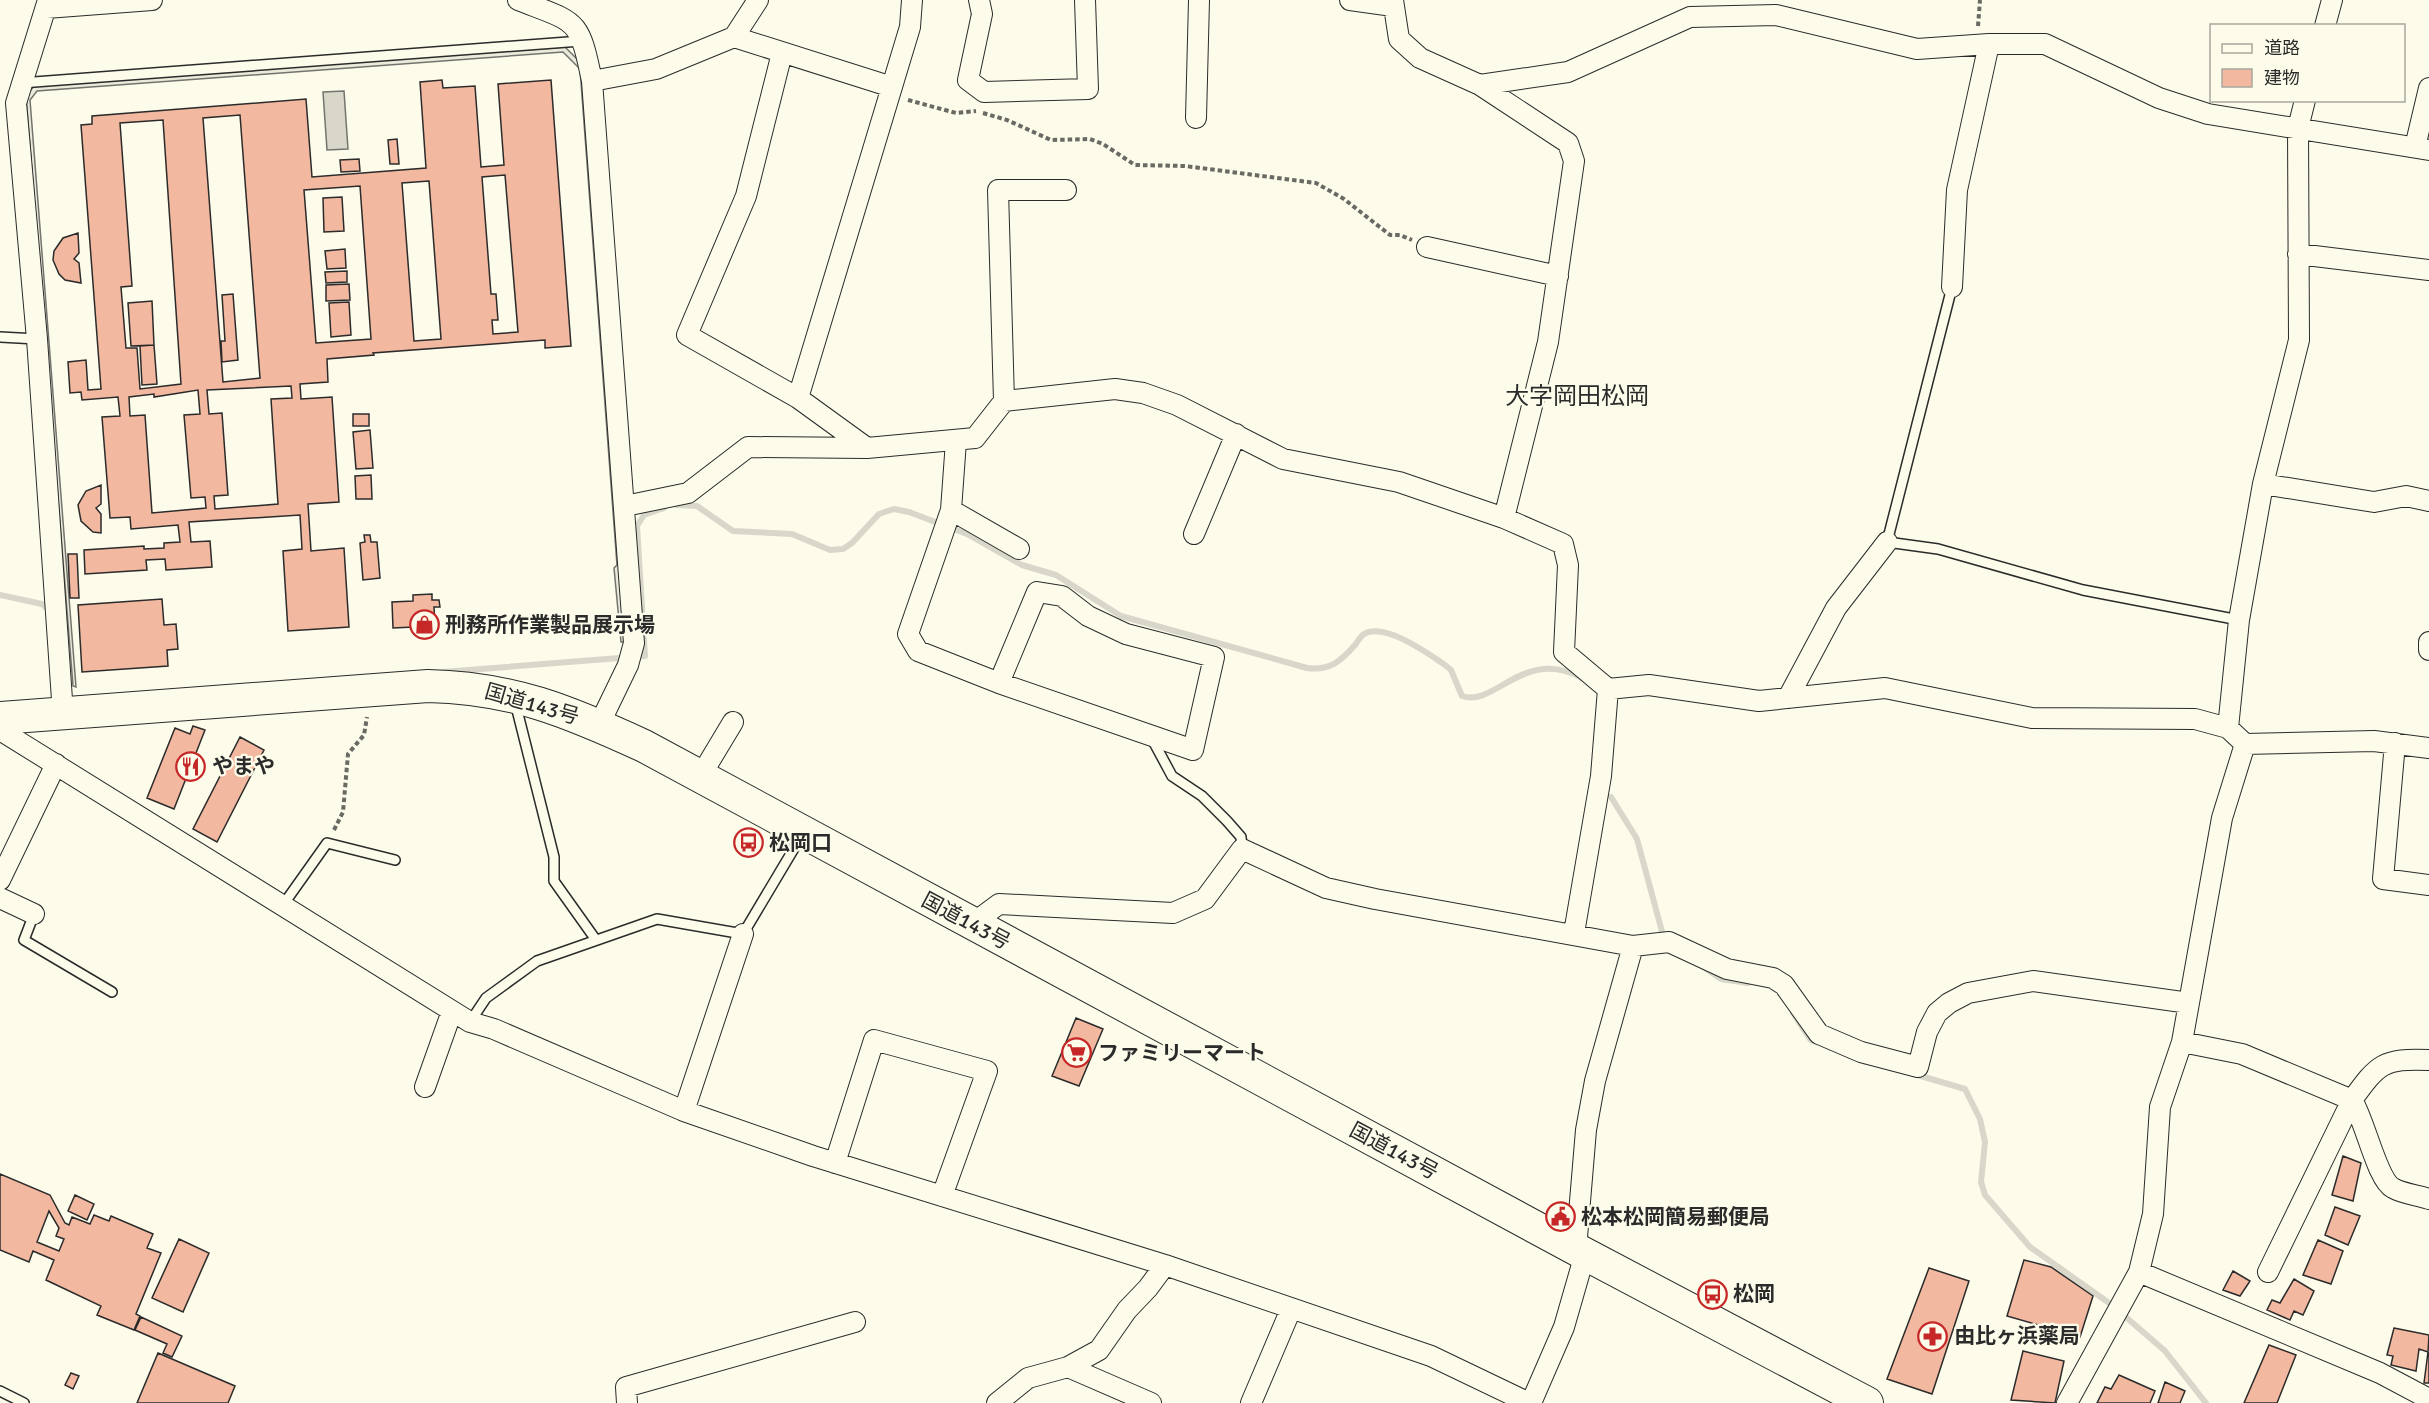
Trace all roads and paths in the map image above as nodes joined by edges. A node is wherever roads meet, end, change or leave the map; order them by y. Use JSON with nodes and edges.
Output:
{"nodes":[{"id":1,"x":152,"y":0,"type":"edge"},
{"id":2,"x":518,"y":0,"type":"edge"},
{"id":3,"x":758,"y":0,"type":"edge"},
{"id":4,"x":912,"y":0,"type":"edge"},
{"id":5,"x":979,"y":0,"type":"edge"},
{"id":6,"x":1085,"y":0,"type":"edge"},
{"id":7,"x":1199,"y":0,"type":"edge"},
{"id":8,"x":1350,"y":0,"type":"edge"},
{"id":9,"x":2332,"y":0,"type":"edge"},
{"id":10,"x":1393,"y":3,"type":"edge"},
{"id":11,"x":47,"y":4,"type":"edge"},
{"id":12,"x":2326,"y":24,"type":"edge"},
{"id":13,"x":734,"y":37,"type":"junction"},
{"id":14,"x":584,"y":40,"type":"junction"},
{"id":15,"x":1989,"y":44,"type":"junction"},
{"id":16,"x":782,"y":53,"type":"junction"},
{"id":17,"x":592,"y":81,"type":"junction"},
{"id":18,"x":21,"y":83,"type":"junction"},
{"id":19,"x":1480,"y":85,"type":"junction"},
{"id":20,"x":2429,"y":88,"type":"edge"},
{"id":21,"x":891,"y":92,"type":"junction"},
{"id":22,"x":2304,"y":102,"type":"edge"},
{"id":23,"x":9,"y":115,"type":"edge"},
{"id":24,"x":1196,"y":118,"type":"dead end"},
{"id":25,"x":2298,"y":128,"type":"junction"},
{"id":26,"x":2422,"y":149,"type":"edge"},
{"id":27,"x":1066,"y":190,"type":"dead end"},
{"id":28,"x":1427,"y":247,"type":"joint"},
{"id":29,"x":2298,"y":254,"type":"junction"},
{"id":30,"x":2429,"y":270,"type":"edge"},
{"id":31,"x":1558,"y":276,"type":"junction"},
{"id":32,"x":1952,"y":287,"type":"joint"},
{"id":33,"x":0,"y":337,"type":"edge"},
{"id":34,"x":37,"y":339,"type":"junction"},
{"id":35,"x":798,"y":398,"type":"junction"},
{"id":36,"x":1004,"y":401,"type":"junction"},
{"id":37,"x":1236,"y":434,"type":"junction"},
{"id":38,"x":956,"y":441,"type":"junction"},
{"id":39,"x":867,"y":448,"type":"junction"},
{"id":40,"x":2262,"y":484,"type":"junction"},
{"id":41,"x":2429,"y":501,"type":"edge"},
{"id":42,"x":626,"y":506,"type":"junction"},
{"id":43,"x":1504,"y":518,"type":"junction"},
{"id":44,"x":948,"y":519,"type":"junction"},
{"id":45,"x":1194,"y":534,"type":"dead end"},
{"id":46,"x":1887,"y":542,"type":"junction"},
{"id":47,"x":1019,"y":549,"type":"dead end"},
{"id":48,"x":2239,"y":621,"type":"junction"},
{"id":49,"x":2429,"y":642,"type":"edge"},
{"id":50,"x":2429,"y":650,"type":"edge"},
{"id":51,"x":999,"y":683,"type":"junction"},
{"id":52,"x":371,"y":689,"type":"junction"},
{"id":53,"x":1608,"y":689,"type":"junction"},
{"id":54,"x":513,"y":694,"type":"junction"},
{"id":55,"x":1788,"y":698,"type":"junction"},
{"id":56,"x":63,"y":714,"type":"junction"},
{"id":57,"x":0,"y":718,"type":"edge"},
{"id":58,"x":733,"y":722,"type":"dead end"},
{"id":59,"x":599,"y":725,"type":"junction"},
{"id":60,"x":2228,"y":728,"type":"junction"},
{"id":61,"x":0,"y":730,"type":"edge"},
{"id":62,"x":1150,"y":735,"type":"junction"},
{"id":63,"x":2395,"y":743,"type":"junction"},
{"id":64,"x":2245,"y":744,"type":"junction"},
{"id":65,"x":2429,"y":748,"type":"edge"},
{"id":66,"x":56,"y":764,"type":"junction"},
{"id":67,"x":700,"y":777,"type":"junction"},
{"id":68,"x":803,"y":833,"type":"junction"},
{"id":69,"x":327,"y":843,"type":"junction"},
{"id":70,"x":1242,"y":849,"type":"junction"},
{"id":71,"x":395,"y":860,"type":"dead end"},
{"id":72,"x":0,"y":880,"type":"edge"},
{"id":73,"x":2429,"y":885,"type":"edge"},
{"id":74,"x":0,"y":898,"type":"edge"},
{"id":75,"x":283,"y":905,"type":"junction"},
{"id":76,"x":34,"y":914,"type":"joint"},
{"id":77,"x":972,"y":924,"type":"junction"},
{"id":78,"x":1574,"y":933,"type":"junction"},
{"id":79,"x":742,"y":934,"type":"junction"},
{"id":80,"x":596,"y":940,"type":"junction"},
{"id":81,"x":1633,"y":946,"type":"junction"},
{"id":82,"x":112,"y":992,"type":"dead end"},
{"id":83,"x":2189,"y":1003,"type":"junction"},
{"id":84,"x":452,"y":1011,"type":"junction"},
{"id":85,"x":470,"y":1022,"type":"junction"},
{"id":86,"x":2182,"y":1042,"type":"junction"},
{"id":87,"x":2429,"y":1060,"type":"edge"},
{"id":88,"x":425,"y":1087,"type":"dead end"},
{"id":89,"x":2352,"y":1100,"type":"junction"},
{"id":90,"x":684,"y":1111,"type":"junction"},
{"id":91,"x":835,"y":1163,"type":"junction"},
{"id":92,"x":942,"y":1196,"type":"junction"},
{"id":93,"x":2429,"y":1199,"type":"edge"},
{"id":94,"x":1581,"y":1252,"type":"junction"},
{"id":95,"x":1165,"y":1265,"type":"junction"},
{"id":96,"x":2139,"y":1272,"type":"junction"},
{"id":97,"x":2268,"y":1272,"type":"dead end"},
{"id":98,"x":1292,"y":1309,"type":"junction"},
{"id":99,"x":855,"y":1322,"type":"dead end"},
{"id":100,"x":1068,"y":1367,"type":"junction"},
{"id":101,"x":0,"y":1391,"type":"edge"},
{"id":102,"x":2429,"y":1399,"type":"edge"},
{"id":103,"x":24,"y":1403,"type":"edge"},
{"id":104,"x":627,"y":1403,"type":"edge"},
{"id":105,"x":997,"y":1403,"type":"edge"},
{"id":106,"x":1151,"y":1403,"type":"edge"},
{"id":107,"x":1251,"y":1403,"type":"edge"},
{"id":108,"x":1530,"y":1403,"type":"edge"},
{"id":109,"x":1867,"y":1403,"type":"edge"},
{"id":110,"x":2067,"y":1403,"type":"edge"}],
"edges":[{"from":1,"to":11,"type":"street"},
{"from":2,"to":14,"type":"street"},
{"from":3,"to":13,"type":"street"},
{"from":4,"to":21,"type":"street"},
{"from":5,"to":6,"type":"street"},
{"from":7,"to":24,"type":"street"},
{"from":8,"to":10,"type":"street"},
{"from":9,"to":12,"type":"street"},
{"from":10,"to":19,"type":"street"},
{"from":11,"to":18,"type":"street"},
{"from":13,"to":16,"type":"street"},
{"from":13,"to":17,"type":"street"},
{"from":14,"to":17,"type":"street"},
{"from":14,"to":18,"type":"lane"},
{"from":15,"to":19,"type":"street"},
{"from":15,"to":25,"type":"street"},
{"from":15,"to":32,"type":"street"},
{"from":16,"to":21,"type":"street"},
{"from":16,"to":35,"type":"street"},
{"from":17,"to":42,"type":"street"},
{"from":18,"to":23,"type":"street"},
{"from":19,"to":31,"type":"street"},
{"from":20,"to":26,"type":"street"},
{"from":21,"to":28,"type":"path"},
{"from":21,"to":35,"type":"street"},
{"from":22,"to":25,"type":"street"},
{"from":23,"to":34,"type":"street"},
{"from":25,"to":26,"type":"street"},
{"from":25,"to":29,"type":"street"},
{"from":27,"to":36,"type":"street"},
{"from":28,"to":31,"type":"street"},
{"from":29,"to":30,"type":"street"},
{"from":29,"to":40,"type":"street"},
{"from":31,"to":43,"type":"street"},
{"from":32,"to":46,"type":"lane"},
{"from":33,"to":34,"type":"lane"},
{"from":34,"to":56,"type":"street"},
{"from":35,"to":39,"type":"street"},
{"from":36,"to":37,"type":"street"},
{"from":36,"to":38,"type":"street"},
{"from":37,"to":43,"type":"street"},
{"from":37,"to":45,"type":"street"},
{"from":38,"to":39,"type":"street"},
{"from":38,"to":44,"type":"street"},
{"from":39,"to":42,"type":"street"},
{"from":40,"to":41,"type":"street"},
{"from":40,"to":48,"type":"street"},
{"from":42,"to":59,"type":"street"},
{"from":43,"to":53,"type":"street"},
{"from":44,"to":47,"type":"street"},
{"from":44,"to":51,"type":"street"},
{"from":46,"to":48,"type":"lane"},
{"from":46,"to":55,"type":"street"},
{"from":48,"to":60,"type":"street"},
{"from":49,"to":50,"type":"street"},
{"from":51,"to":62,"type":"street"},
{"from":51,"to":62,"type":"street"},
{"from":52,"to":54,"type":"highway","name":"国道143号"},
{"from":52,"to":56,"type":"highway","name":"国道143号"},
{"from":52,"to":69,"type":"path"},
{"from":53,"to":55,"type":"street"},
{"from":53,"to":78,"type":"street"},
{"from":54,"to":59,"type":"highway","name":"国道143号"},
{"from":54,"to":80,"type":"lane"},
{"from":55,"to":60,"type":"street"},
{"from":56,"to":57,"type":"highway","name":"国道143号"},
{"from":58,"to":67,"type":"street"},
{"from":59,"to":67,"type":"highway","name":"国道143号"},
{"from":60,"to":64,"type":"street"},
{"from":61,"to":66,"type":"street"},
{"from":62,"to":70,"type":"lane"},
{"from":63,"to":64,"type":"street"},
{"from":63,"to":65,"type":"street"},
{"from":63,"to":73,"type":"street"},
{"from":64,"to":83,"type":"street"},
{"from":66,"to":72,"type":"street"},
{"from":66,"to":75,"type":"street"},
{"from":67,"to":68,"type":"highway","name":"国道143号"},
{"from":68,"to":77,"type":"highway","name":"国道143号"},
{"from":68,"to":79,"type":"lane"},
{"from":69,"to":71,"type":"lane"},
{"from":69,"to":75,"type":"lane"},
{"from":70,"to":77,"type":"street"},
{"from":70,"to":78,"type":"street"},
{"from":74,"to":76,"type":"street"},
{"from":75,"to":84,"type":"street"},
{"from":76,"to":82,"type":"lane"},
{"from":77,"to":94,"type":"highway","name":"国道143号"},
{"from":78,"to":81,"type":"street"},
{"from":79,"to":80,"type":"lane"},
{"from":79,"to":90,"type":"street"},
{"from":80,"to":85,"type":"lane"},
{"from":81,"to":83,"type":"street"},
{"from":81,"to":94,"type":"street"},
{"from":83,"to":86,"type":"street"},
{"from":84,"to":85,"type":"street"},
{"from":84,"to":88,"type":"street"},
{"from":85,"to":90,"type":"street"},
{"from":86,"to":89,"type":"street"},
{"from":86,"to":96,"type":"street"},
{"from":87,"to":89,"type":"street"},
{"from":89,"to":93,"type":"street"},
{"from":89,"to":97,"type":"street"},
{"from":90,"to":91,"type":"street"},
{"from":91,"to":92,"type":"street"},
{"from":91,"to":92,"type":"street"},
{"from":92,"to":95,"type":"street"},
{"from":94,"to":108,"type":"street"},
{"from":94,"to":109,"type":"highway","name":"国道143号"},
{"from":95,"to":98,"type":"street"},
{"from":95,"to":100,"type":"street"},
{"from":96,"to":102,"type":"street"},
{"from":96,"to":110,"type":"street"},
{"from":98,"to":107,"type":"street"},
{"from":98,"to":108,"type":"street"},
{"from":99,"to":104,"type":"street"},
{"from":100,"to":105,"type":"street"},
{"from":100,"to":106,"type":"street"},
{"from":101,"to":103,"type":"lane"}]}
